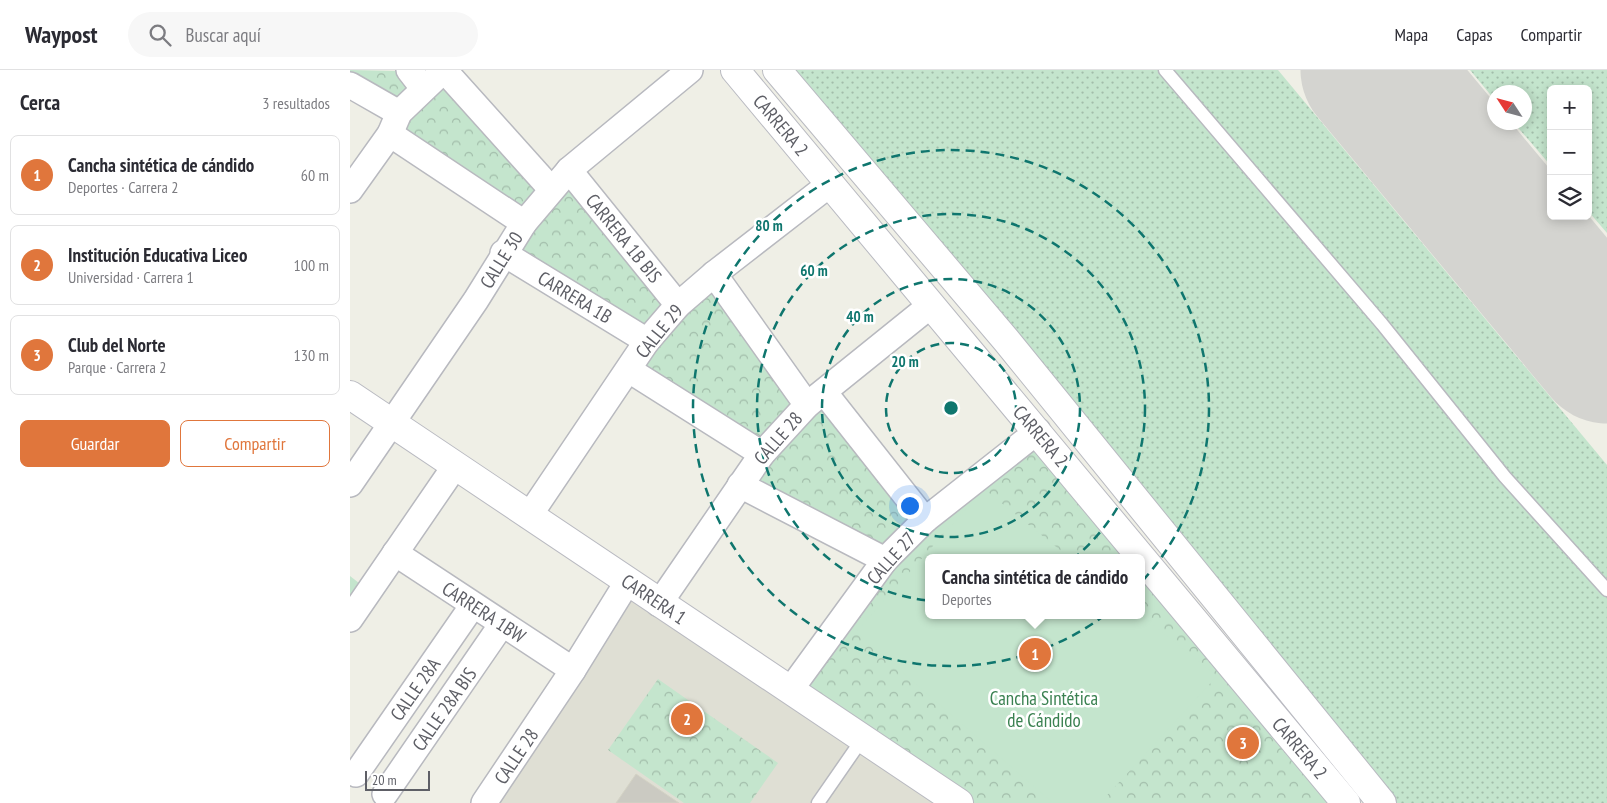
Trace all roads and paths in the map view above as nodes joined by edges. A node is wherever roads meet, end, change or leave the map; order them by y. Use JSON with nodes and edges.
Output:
{"nodes":[{"id":1,"x":444,"y":70,"type":"edge"},
{"id":2,"x":690,"y":70,"type":"edge"},
{"id":3,"x":735,"y":70,"type":"edge"},
{"id":4,"x":777,"y":70,"type":"edge"},
{"id":5,"x":1165,"y":70,"type":"edge"},
{"id":6,"x":416,"y":79,"type":"edge"},
{"id":7,"x":350,"y":84,"type":"edge"},
{"id":8,"x":394,"y":124,"type":"junction"},
{"id":9,"x":569,"y":170,"type":"junction"},
{"id":10,"x":830,"y":184,"type":"junction"},
{"id":11,"x":551,"y":189,"type":"junction"},
{"id":12,"x":350,"y":190,"type":"edge"},
{"id":13,"x":524,"y":223,"type":"junction"},
{"id":14,"x":503,"y":253,"type":"junction"},
{"id":15,"x":714,"y":274,"type":"junction"},
{"id":16,"x":678,"y":305,"type":"junction"},
{"id":17,"x":931,"y":305,"type":"junction"},
{"id":18,"x":647,"y":342,"type":"junction"},
{"id":19,"x":629,"y":370,"type":"junction"},
{"id":20,"x":350,"y":395,"type":"edge"},
{"id":21,"x":815,"y":398,"type":"junction"},
{"id":22,"x":392,"y":423,"type":"junction"},
{"id":23,"x":1038,"y":431,"type":"junction"},
{"id":24,"x":762,"y":454,"type":"junction"},
{"id":25,"x":455,"y":466,"type":"junction"},
{"id":26,"x":350,"y":484,"type":"edge"},
{"id":27,"x":740,"y":485,"type":"junction"},
{"id":28,"x":529,"y":516,"type":"junction"},
{"id":29,"x":925,"y":520,"type":"junction"},
{"id":30,"x":395,"y":553,"type":"junction"},
{"id":31,"x":1140,"y":554,"type":"edge"},
{"id":32,"x":885,"y":560,"type":"junction"},
{"id":33,"x":1145,"y":560,"type":"edge"},
{"id":34,"x":628,"y":582,"type":"junction"},
{"id":35,"x":1607,"y":590,"type":"edge"},
{"id":36,"x":659,"y":604,"type":"junction"},
{"id":37,"x":473,"y":605,"type":"junction"},
{"id":38,"x":350,"y":619,"type":"edge"},
{"id":39,"x":502,"y":624,"type":"junction"},
{"id":40,"x":573,"y":670,"type":"junction"},
{"id":41,"x":791,"y":690,"type":"junction"},
{"id":42,"x":863,"y":738,"type":"junction"},
{"id":43,"x":353,"y":771,"type":"edge"},
{"id":44,"x":392,"y":798,"type":"edge"},
{"id":45,"x":484,"y":803,"type":"edge"},
{"id":46,"x":818,"y":803,"type":"edge"},
{"id":47,"x":959,"y":803,"type":"edge"},
{"id":48,"x":1346,"y":803,"type":"edge"},
{"id":49,"x":1382,"y":803,"type":"edge"}],
"edges":[{"from":1,"to":6,"type":"street"},
{"from":1,"to":11,"type":"street"},
{"from":2,"to":9,"type":"street","name":"CALLE 30"},
{"from":3,"to":10,"type":"main road","name":"CARRERA 2"},
{"from":4,"to":49,"type":"main road","name":"CARRERA 2"},
{"from":5,"to":35,"type":"lane"},
{"from":6,"to":8,"type":"street"},
{"from":7,"to":8,"type":"street"},
{"from":8,"to":12,"type":"street"},
{"from":8,"to":13,"type":"street"},
{"from":9,"to":11,"type":"street","name":"CALLE 30"},
{"from":9,"to":16,"type":"street","name":"CARRERA 1B BIS"},
{"from":10,"to":15,"type":"street","name":"CALLE 29"},
{"from":10,"to":17,"type":"main road","name":"CARRERA 2"},
{"from":11,"to":13,"type":"street","name":"CALLE 30"},
{"from":13,"to":14,"type":"street","name":"CALLE 30"},
{"from":14,"to":18,"type":"street","name":"CARRERA 1B"},
{"from":14,"to":22,"type":"street","name":"CALLE 30"},
{"from":15,"to":16,"type":"street","name":"CALLE 29"},
{"from":15,"to":21,"type":"street"},
{"from":16,"to":18,"type":"street","name":"CALLE 29"},
{"from":17,"to":21,"type":"street","name":"CALLE 28"},
{"from":17,"to":23,"type":"main road","name":"CARRERA 2"},
{"from":18,"to":19,"type":"street","name":"CALLE 29"},
{"from":19,"to":24,"type":"street"},
{"from":19,"to":28,"type":"street","name":"CALLE 29"},
{"from":20,"to":22,"type":"main road","name":"CARRERA 1"},
{"from":21,"to":24,"type":"street","name":"CALLE 28"},
{"from":21,"to":29,"type":"street"},
{"from":22,"to":25,"type":"main road","name":"CARRERA 1"},
{"from":22,"to":26,"type":"street","name":"CALLE 30"},
{"from":23,"to":29,"type":"street","name":"CALLE 27"},
{"from":23,"to":31,"type":"main road","name":"CARRERA 2"},
{"from":24,"to":27,"type":"street","name":"CALLE 28"},
{"from":25,"to":28,"type":"main road","name":"CARRERA 1"},
{"from":25,"to":30,"type":"street"},
{"from":27,"to":32,"type":"street"},
{"from":27,"to":36,"type":"street","name":"CALLE 28"},
{"from":28,"to":34,"type":"main road","name":"CARRERA 1"},
{"from":29,"to":32,"type":"street","name":"CALLE 27"},
{"from":30,"to":37,"type":"street","name":"CARRERA 1BW"},
{"from":30,"to":38,"type":"street"},
{"from":32,"to":41,"type":"street","name":"CALLE 27"},
{"from":33,"to":48,"type":"main road","name":"CARRERA 2"},
{"from":34,"to":36,"type":"main road","name":"CARRERA 1"},
{"from":34,"to":40,"type":"street","name":"CALLE 28"},
{"from":36,"to":41,"type":"main road","name":"CARRERA 1"},
{"from":37,"to":39,"type":"street","name":"CARRERA 1BW"},
{"from":37,"to":43,"type":"street","name":"CALLE 28A"},
{"from":39,"to":40,"type":"street","name":"CARRERA 1BW"},
{"from":39,"to":44,"type":"street","name":"CALLE 28A BIS"},
{"from":40,"to":45,"type":"street","name":"CALLE 28"},
{"from":41,"to":42,"type":"main road","name":"CARRERA 1"},
{"from":42,"to":46,"type":"lane"},
{"from":42,"to":47,"type":"main road","name":"CARRERA 1"},
{"from":43,"to":44,"type":"street"}]}
